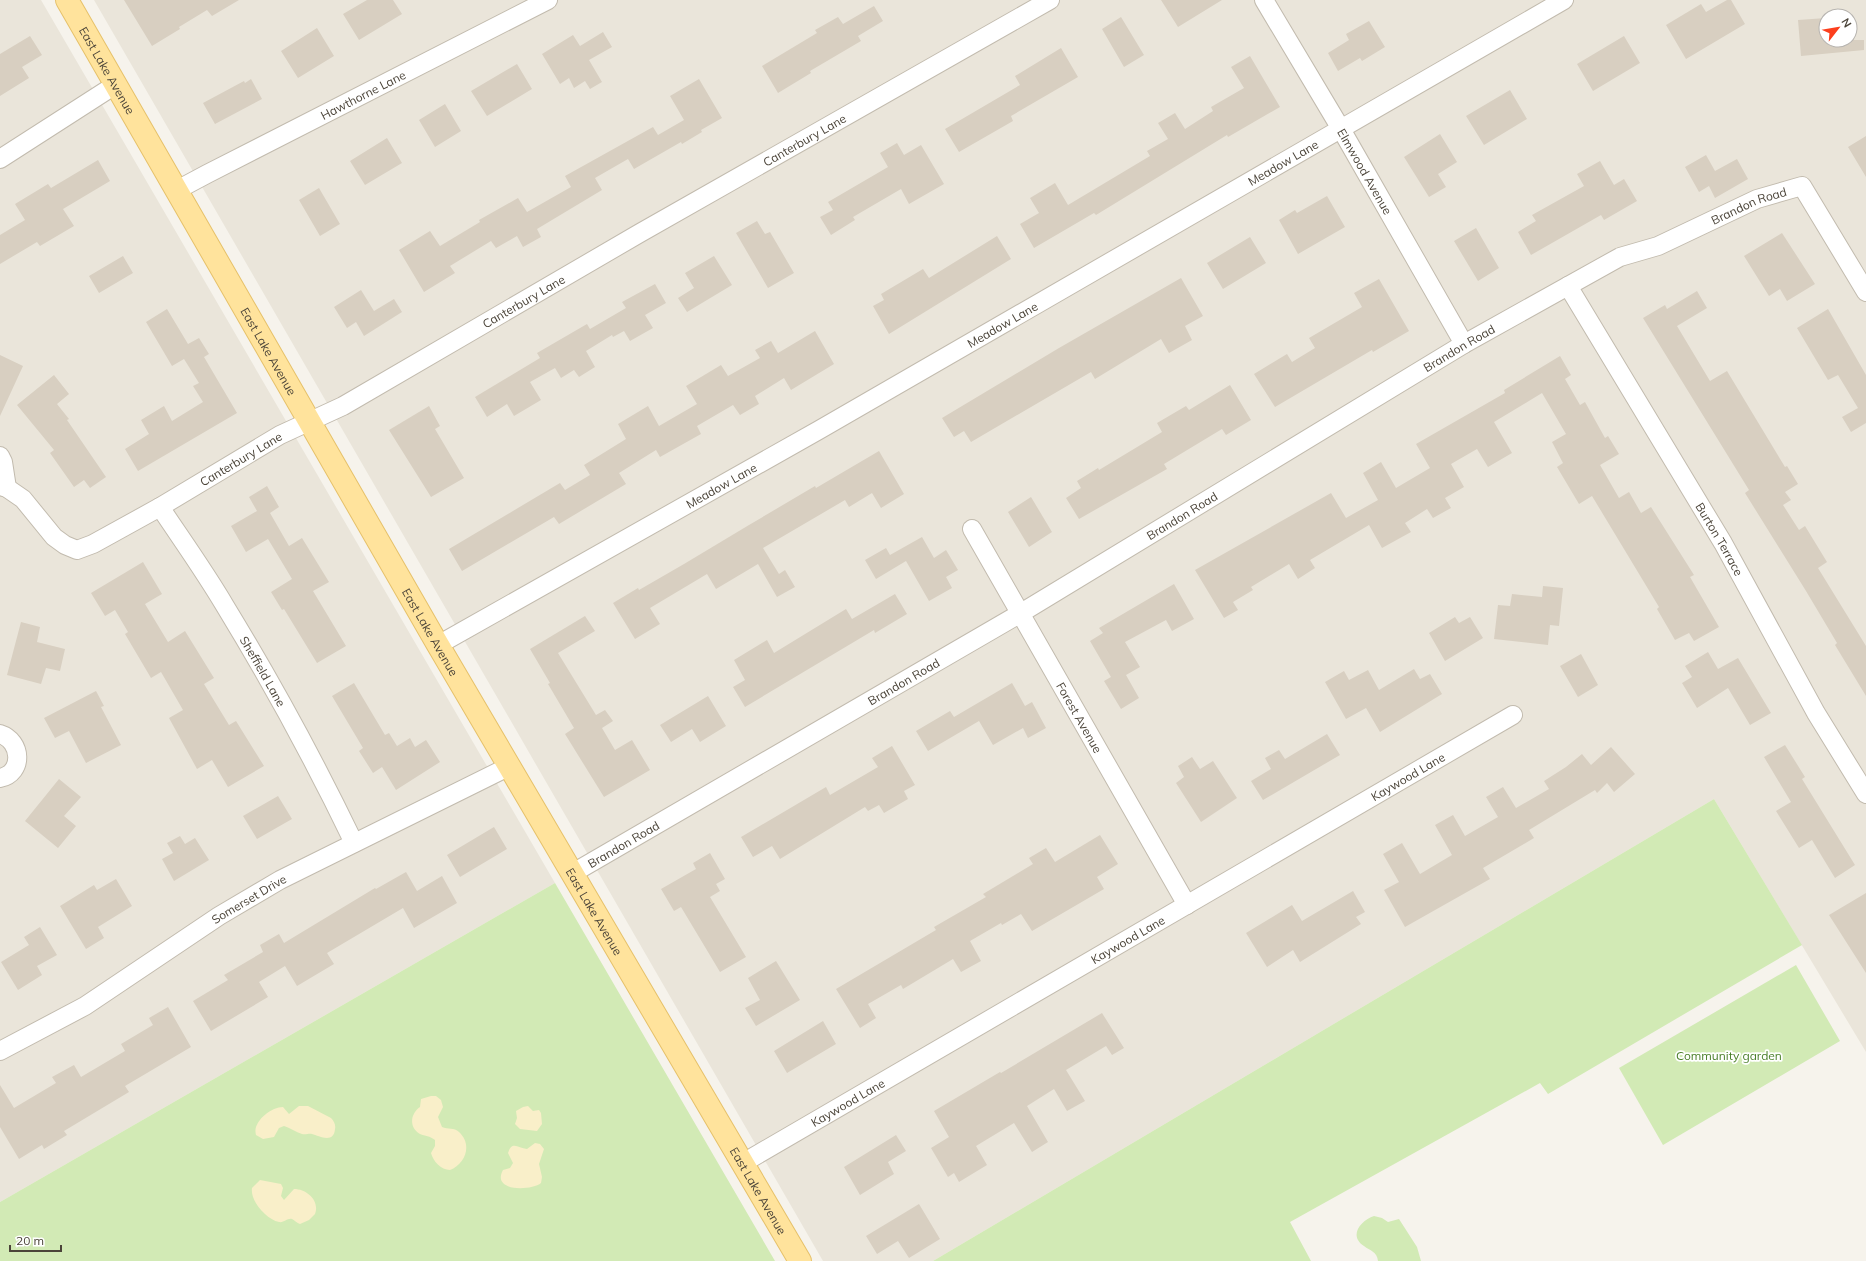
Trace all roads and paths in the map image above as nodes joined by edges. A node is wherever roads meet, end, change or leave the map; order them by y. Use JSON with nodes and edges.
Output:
{"nodes":[{"id":1,"x":67,"y":0,"type":"edge"},
{"id":2,"x":548,"y":0,"type":"edge"},
{"id":3,"x":1050,"y":0,"type":"edge"},
{"id":4,"x":1264,"y":0,"type":"edge"},
{"id":5,"x":1564,"y":0,"type":"edge"},
{"id":6,"x":115,"y":85,"type":"junction"},
{"id":7,"x":1341,"y":129,"type":"junction"},
{"id":8,"x":0,"y":159,"type":"edge"},
{"id":9,"x":178,"y":190,"type":"junction"},
{"id":10,"x":1568,"y":286,"type":"junction"},
{"id":11,"x":1866,"y":292,"type":"edge"},
{"id":12,"x":1464,"y":344,"type":"junction"},
{"id":13,"x":311,"y":422,"type":"junction"},
{"id":14,"x":0,"y":456,"type":"edge"},
{"id":15,"x":3,"y":487,"type":"edge"},
{"id":16,"x":160,"y":507,"type":"junction"},
{"id":17,"x":972,"y":529,"type":"dead end"},
{"id":18,"x":1021,"y":613,"type":"junction"},
{"id":19,"x":438,"y":645,"type":"junction"},
{"id":20,"x":1513,"y":715,"type":"dead end"},
{"id":21,"x":0,"y":734,"type":"edge"},
{"id":22,"x":510,"y":766,"type":"junction"},
{"id":23,"x":0,"y":778,"type":"edge"},
{"id":24,"x":1866,"y":794,"type":"edge"},
{"id":25,"x":354,"y":843,"type":"junction"},
{"id":26,"x":573,"y":873,"type":"junction"},
{"id":27,"x":1187,"y":905,"type":"junction"},
{"id":28,"x":0,"y":1051,"type":"edge"},
{"id":29,"x":743,"y":1163,"type":"junction"},
{"id":30,"x":800,"y":1261,"type":"edge"}],
"edges":[{"from":1,"to":6,"type":"main road","name":"East Lake Avenue"},
{"from":2,"to":9,"type":"street","name":"Hawthorne Lane"},
{"from":3,"to":13,"type":"street","name":"Canterbury Lane"},
{"from":4,"to":7,"type":"street","name":"Elmwood Avenue"},
{"from":5,"to":7,"type":"street","name":"Meadow Lane"},
{"from":6,"to":8,"type":"street"},
{"from":6,"to":9,"type":"main road","name":"East Lake Avenue"},
{"from":7,"to":12,"type":"street","name":"Elmwood Avenue"},
{"from":7,"to":19,"type":"street","name":"Meadow Lane"},
{"from":9,"to":13,"type":"main road","name":"East Lake Avenue"},
{"from":10,"to":11,"type":"street","name":"Brandon Road"},
{"from":10,"to":12,"type":"street","name":"Brandon Road"},
{"from":10,"to":24,"type":"street","name":"Burton Terrace"},
{"from":12,"to":18,"type":"street","name":"Brandon Road"},
{"from":13,"to":16,"type":"street","name":"Canterbury Lane"},
{"from":13,"to":19,"type":"main road","name":"East Lake Avenue"},
{"from":14,"to":15,"type":"street","name":"Canterbury Lane"},
{"from":15,"to":16,"type":"street","name":"Canterbury Lane"},
{"from":16,"to":25,"type":"street","name":"Sheffield Lane"},
{"from":17,"to":18,"type":"street","name":"Forest Avenue"},
{"from":18,"to":26,"type":"street","name":"Brandon Road"},
{"from":18,"to":27,"type":"street","name":"Forest Avenue"},
{"from":19,"to":22,"type":"main road","name":"East Lake Avenue"},
{"from":20,"to":27,"type":"street","name":"Kaywood Lane"},
{"from":21,"to":23,"type":"street"},
{"from":22,"to":25,"type":"street","name":"Somerset Drive"},
{"from":22,"to":26,"type":"main road","name":"East Lake Avenue"},
{"from":25,"to":28,"type":"street","name":"Somerset Drive"},
{"from":26,"to":29,"type":"main road","name":"East Lake Avenue"},
{"from":27,"to":29,"type":"street","name":"Kaywood Lane"},
{"from":29,"to":30,"type":"main road","name":"East Lake Avenue"}]}
